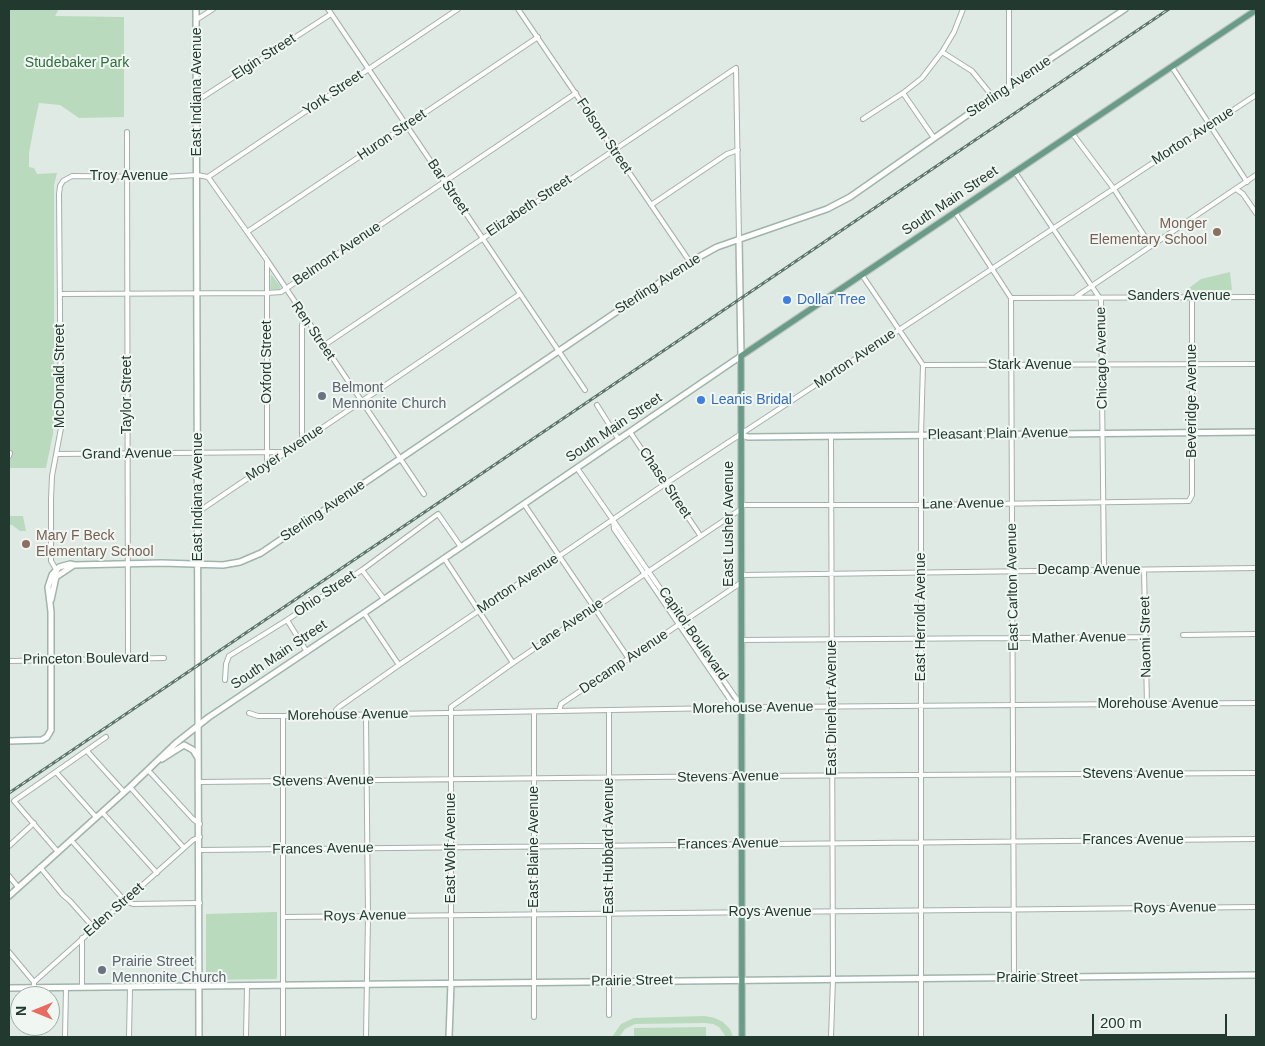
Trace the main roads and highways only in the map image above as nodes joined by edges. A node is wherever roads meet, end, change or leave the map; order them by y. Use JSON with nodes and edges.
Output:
{"nodes":[{"id":1,"x":1256,"y":10,"type":"edge"},
{"id":2,"x":741,"y":356,"type":"joint"},
{"id":3,"x":742,"y":1037,"type":"edge"}],
"edges":[{"from":1,"to":2,"type":"main road","name":"South Main Street"},
{"from":2,"to":3,"type":"main road","name":"East Lusher Avenue"}]}
